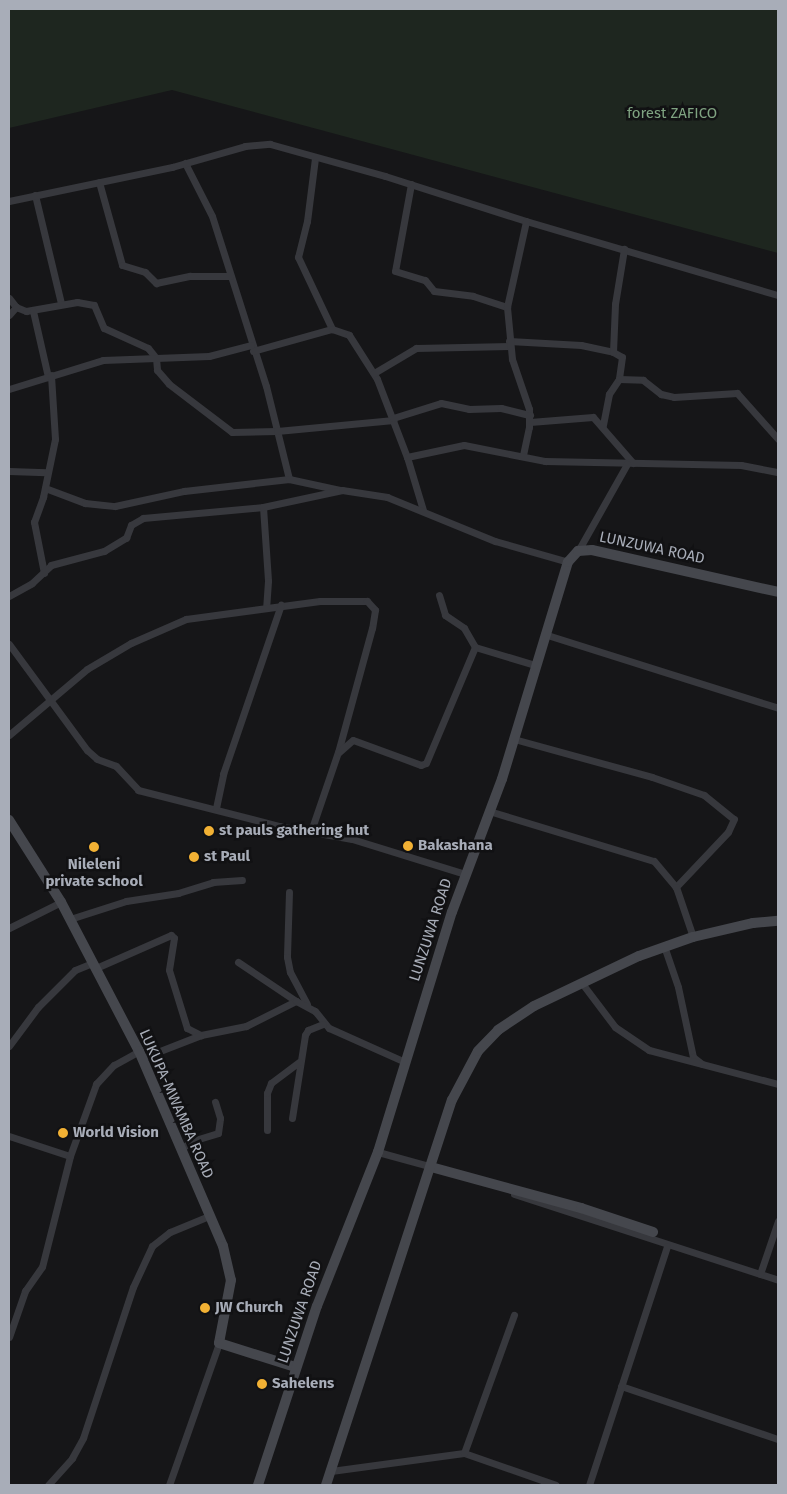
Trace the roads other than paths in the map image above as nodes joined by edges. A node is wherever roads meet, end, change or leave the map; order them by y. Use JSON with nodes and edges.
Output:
{"nodes":[{"id":1,"x":315,"y":158,"type":"junction"},
{"id":2,"x":185,"y":163,"type":"junction"},
{"id":3,"x":99,"y":182,"type":"junction"},
{"id":4,"x":410,"y":184,"type":"junction"},
{"id":5,"x":35,"y":195,"type":"junction"},
{"id":6,"x":9,"y":201,"type":"edge"},
{"id":7,"x":526,"y":221,"type":"junction"},
{"id":8,"x":624,"y":249,"type":"junction"},
{"id":9,"x":230,"y":276,"type":"junction"},
{"id":10,"x":778,"y":295,"type":"edge"},
{"id":11,"x":9,"y":298,"type":"edge"},
{"id":12,"x":61,"y":303,"type":"junction"},
{"id":13,"x":16,"y":307,"type":"junction"},
{"id":14,"x":507,"y":307,"type":"junction"},
{"id":15,"x":33,"y":311,"type":"junction"},
{"id":16,"x":9,"y":315,"type":"edge"},
{"id":17,"x":332,"y":328,"type":"junction"},
{"id":18,"x":510,"y":343,"type":"junction"},
{"id":19,"x":252,"y":348,"type":"junction"},
{"id":20,"x":614,"y":352,"type":"junction"},
{"id":21,"x":156,"y":358,"type":"junction"},
{"id":22,"x":374,"y":373,"type":"junction"},
{"id":23,"x":50,"y":376,"type":"junction"},
{"id":24,"x":619,"y":379,"type":"junction"},
{"id":25,"x":9,"y":388,"type":"edge"},
{"id":26,"x":530,"y":418,"type":"junction"},
{"id":27,"x":393,"y":419,"type":"junction"},
{"id":28,"x":603,"y":426,"type":"junction"},
{"id":29,"x":277,"y":431,"type":"junction"},
{"id":30,"x":778,"y":439,"type":"edge"},
{"id":31,"x":523,"y":455,"type":"junction"},
{"id":32,"x":408,"y":457,"type":"junction"},
{"id":33,"x":630,"y":463,"type":"junction"},
{"id":34,"x":9,"y":470,"type":"edge"},
{"id":35,"x":46,"y":472,"type":"junction"},
{"id":36,"x":778,"y":472,"type":"edge"},
{"id":37,"x":289,"y":479,"type":"junction"},
{"id":38,"x":44,"y":488,"type":"junction"},
{"id":39,"x":342,"y":490,"type":"junction"},
{"id":40,"x":263,"y":507,"type":"junction"},
{"id":41,"x":423,"y":510,"type":"junction"},
{"id":42,"x":578,"y":551,"type":"junction"},
{"id":43,"x":568,"y":562,"type":"junction"},
{"id":44,"x":44,"y":573,"type":"junction"},
{"id":45,"x":778,"y":592,"type":"edge"},
{"id":46,"x":439,"y":595,"type":"dead end"},
{"id":47,"x":9,"y":596,"type":"edge"},
{"id":48,"x":281,"y":605,"type":"junction"},
{"id":49,"x":266,"y":608,"type":"junction"},
{"id":50,"x":544,"y":634,"type":"junction"},
{"id":51,"x":9,"y":644,"type":"edge"},
{"id":52,"x":475,"y":646,"type":"junction"},
{"id":53,"x":535,"y":665,"type":"junction"},
{"id":54,"x":49,"y":700,"type":"junction"},
{"id":55,"x":778,"y":708,"type":"edge"},
{"id":56,"x":9,"y":735,"type":"edge"},
{"id":57,"x":514,"y":739,"type":"junction"},
{"id":58,"x":338,"y":752,"type":"junction"},
{"id":59,"x":216,"y":808,"type":"junction"},
{"id":60,"x":489,"y":811,"type":"junction"},
{"id":61,"x":9,"y":820,"type":"edge"},
{"id":62,"x":311,"y":831,"type":"junction"},
{"id":63,"x":465,"y":874,"type":"junction"},
{"id":64,"x":242,"y":880,"type":"dead end"},
{"id":65,"x":676,"y":887,"type":"junction"},
{"id":66,"x":289,"y":892,"type":"dead end"},
{"id":67,"x":61,"y":902,"type":"junction"},
{"id":68,"x":70,"y":919,"type":"junction"},
{"id":69,"x":778,"y":921,"type":"edge"},
{"id":70,"x":9,"y":928,"type":"edge"},
{"id":71,"x":693,"y":937,"type":"junction"},
{"id":72,"x":664,"y":946,"type":"junction"},
{"id":73,"x":238,"y":962,"type":"dead end"},
{"id":74,"x":94,"y":966,"type":"junction"},
{"id":75,"x":581,"y":982,"type":"junction"},
{"id":76,"x":296,"y":1001,"type":"junction"},
{"id":77,"x":307,"y":1004,"type":"junction"},
{"id":78,"x":323,"y":1024,"type":"junction"},
{"id":79,"x":202,"y":1035,"type":"junction"},
{"id":80,"x":9,"y":1046,"type":"edge"},
{"id":81,"x":140,"y":1055,"type":"junction"},
{"id":82,"x":299,"y":1062,"type":"junction"},
{"id":83,"x":405,"y":1062,"type":"junction"},
{"id":84,"x":704,"y":1066,"type":"junction"},
{"id":85,"x":778,"y":1084,"type":"edge"},
{"id":86,"x":215,"y":1102,"type":"dead end"},
{"id":87,"x":292,"y":1118,"type":"dead end"},
{"id":88,"x":267,"y":1130,"type":"dead end"},
{"id":89,"x":9,"y":1136,"type":"edge"},
{"id":90,"x":182,"y":1148,"type":"junction"},
{"id":91,"x":378,"y":1152,"type":"junction"},
{"id":92,"x":70,"y":1156,"type":"junction"},
{"id":93,"x":432,"y":1166,"type":"junction"},
{"id":94,"x":209,"y":1216,"type":"junction"},
{"id":95,"x":778,"y":1221,"type":"edge"},
{"id":96,"x":653,"y":1232,"type":"dead end"},
{"id":97,"x":667,"y":1246,"type":"junction"},
{"id":98,"x":760,"y":1274,"type":"junction"},
{"id":99,"x":778,"y":1280,"type":"edge"},
{"id":100,"x":514,"y":1315,"type":"dead end"},
{"id":101,"x":9,"y":1337,"type":"edge"},
{"id":102,"x":219,"y":1343,"type":"junction"},
{"id":103,"x":295,"y":1367,"type":"junction"},
{"id":104,"x":620,"y":1386,"type":"junction"},
{"id":105,"x":778,"y":1439,"type":"edge"},
{"id":106,"x":464,"y":1453,"type":"junction"},
{"id":107,"x":331,"y":1472,"type":"junction"},
{"id":108,"x":48,"y":1485,"type":"edge"},
{"id":109,"x":169,"y":1485,"type":"edge"},
{"id":110,"x":258,"y":1485,"type":"edge"},
{"id":111,"x":326,"y":1485,"type":"edge"},
{"id":112,"x":556,"y":1485,"type":"edge"},
{"id":113,"x":589,"y":1485,"type":"edge"}],
"edges":[{"from":1,"to":2,"type":"street"},
{"from":1,"to":4,"type":"street"},
{"from":1,"to":17,"type":"street"},
{"from":2,"to":3,"type":"street"},
{"from":2,"to":9,"type":"street"},
{"from":3,"to":5,"type":"street"},
{"from":3,"to":9,"type":"street"},
{"from":4,"to":7,"type":"street"},
{"from":4,"to":14,"type":"street"},
{"from":5,"to":6,"type":"street"},
{"from":5,"to":12,"type":"street"},
{"from":7,"to":8,"type":"street"},
{"from":7,"to":14,"type":"street"},
{"from":8,"to":10,"type":"street"},
{"from":8,"to":20,"type":"street"},
{"from":9,"to":19,"type":"street"},
{"from":11,"to":13,"type":"street"},
{"from":12,"to":15,"type":"street"},
{"from":12,"to":21,"type":"street"},
{"from":13,"to":15,"type":"street"},
{"from":13,"to":16,"type":"street"},
{"from":14,"to":18,"type":"street"},
{"from":15,"to":23,"type":"street"},
{"from":17,"to":19,"type":"street"},
{"from":17,"to":22,"type":"street"},
{"from":18,"to":20,"type":"street"},
{"from":18,"to":22,"type":"street"},
{"from":18,"to":26,"type":"street"},
{"from":19,"to":21,"type":"street"},
{"from":19,"to":29,"type":"street"},
{"from":20,"to":24,"type":"street"},
{"from":21,"to":23,"type":"street"},
{"from":21,"to":29,"type":"street"},
{"from":22,"to":27,"type":"street"},
{"from":23,"to":25,"type":"street"},
{"from":23,"to":35,"type":"street"},
{"from":24,"to":28,"type":"street"},
{"from":24,"to":30,"type":"street"},
{"from":26,"to":27,"type":"street"},
{"from":26,"to":28,"type":"street"},
{"from":26,"to":31,"type":"street"},
{"from":27,"to":29,"type":"street"},
{"from":27,"to":32,"type":"street"},
{"from":28,"to":33,"type":"street"},
{"from":29,"to":37,"type":"street"},
{"from":31,"to":32,"type":"street"},
{"from":31,"to":33,"type":"street"},
{"from":32,"to":41,"type":"street"},
{"from":33,"to":36,"type":"street"},
{"from":33,"to":42,"type":"street"},
{"from":34,"to":35,"type":"street"},
{"from":35,"to":38,"type":"street"},
{"from":37,"to":38,"type":"street"},
{"from":37,"to":39,"type":"street"},
{"from":38,"to":44,"type":"street"},
{"from":39,"to":40,"type":"street"},
{"from":39,"to":41,"type":"street"},
{"from":40,"to":44,"type":"street"},
{"from":40,"to":49,"type":"street"},
{"from":41,"to":43,"type":"street"},
{"from":42,"to":43,"type":"street","name":"LUNZUWA ROAD"},
{"from":42,"to":45,"type":"street","name":"LUNZUWA ROAD"},
{"from":43,"to":50,"type":"street","name":"LUNZUWA ROAD"},
{"from":44,"to":47,"type":"street"},
{"from":46,"to":52,"type":"street"},
{"from":48,"to":49,"type":"street"},
{"from":48,"to":58,"type":"street"},
{"from":48,"to":59,"type":"street"},
{"from":49,"to":54,"type":"street"},
{"from":50,"to":53,"type":"street","name":"LUNZUWA ROAD"},
{"from":50,"to":55,"type":"street"},
{"from":51,"to":54,"type":"street"},
{"from":52,"to":53,"type":"street"},
{"from":52,"to":58,"type":"street"},
{"from":53,"to":57,"type":"street","name":"LUNZUWA ROAD"},
{"from":54,"to":56,"type":"street"},
{"from":54,"to":59,"type":"street"},
{"from":57,"to":60,"type":"street","name":"LUNZUWA ROAD"},
{"from":57,"to":65,"type":"street"},
{"from":58,"to":62,"type":"street"},
{"from":59,"to":62,"type":"street"},
{"from":60,"to":63,"type":"street","name":"LUNZUWA ROAD"},
{"from":60,"to":65,"type":"street"},
{"from":61,"to":67,"type":"street","name":"LUKUPA-MWAMBA ROAD"},
{"from":62,"to":63,"type":"street"},
{"from":63,"to":83,"type":"street","name":"LUNZUWA ROAD"},
{"from":64,"to":68,"type":"street"},
{"from":65,"to":71,"type":"street"},
{"from":66,"to":77,"type":"street"},
{"from":67,"to":68,"type":"street","name":"LUKUPA-MWAMBA ROAD"},
{"from":67,"to":70,"type":"street"},
{"from":68,"to":74,"type":"street","name":"LUKUPA-MWAMBA ROAD"},
{"from":69,"to":71,"type":"street"},
{"from":71,"to":72,"type":"street"},
{"from":72,"to":75,"type":"street"},
{"from":72,"to":84,"type":"street"},
{"from":73,"to":76,"type":"street"},
{"from":74,"to":79,"type":"street"},
{"from":74,"to":80,"type":"street"},
{"from":74,"to":81,"type":"street","name":"LUKUPA-MWAMBA ROAD"},
{"from":75,"to":84,"type":"street"},
{"from":75,"to":93,"type":"street"},
{"from":76,"to":77,"type":"street"},
{"from":76,"to":79,"type":"street"},
{"from":77,"to":78,"type":"street"},
{"from":78,"to":82,"type":"street"},
{"from":78,"to":83,"type":"street"},
{"from":79,"to":81,"type":"street"},
{"from":81,"to":90,"type":"street","name":"LUKUPA-MWAMBA ROAD"},
{"from":81,"to":92,"type":"street"},
{"from":82,"to":87,"type":"street"},
{"from":82,"to":88,"type":"street"},
{"from":83,"to":91,"type":"street","name":"LUNZUWA ROAD"},
{"from":84,"to":85,"type":"street"},
{"from":86,"to":90,"type":"street"},
{"from":89,"to":92,"type":"street"},
{"from":90,"to":94,"type":"street","name":"LUKUPA-MWAMBA ROAD"},
{"from":91,"to":93,"type":"street"},
{"from":91,"to":103,"type":"street","name":"LUNZUWA ROAD"},
{"from":92,"to":101,"type":"street"},
{"from":93,"to":96,"type":"street"},
{"from":93,"to":97,"type":"street"},
{"from":93,"to":107,"type":"street"},
{"from":94,"to":102,"type":"street","name":"LUKUPA-MWAMBA ROAD"},
{"from":94,"to":108,"type":"street"},
{"from":95,"to":98,"type":"street"},
{"from":97,"to":98,"type":"street"},
{"from":97,"to":104,"type":"street"},
{"from":98,"to":99,"type":"street"},
{"from":100,"to":106,"type":"street"},
{"from":102,"to":103,"type":"street"},
{"from":102,"to":109,"type":"street"},
{"from":103,"to":110,"type":"street","name":"LUNZUWA ROAD"},
{"from":104,"to":105,"type":"street"},
{"from":104,"to":113,"type":"street"},
{"from":106,"to":107,"type":"street"},
{"from":106,"to":112,"type":"street"},
{"from":107,"to":111,"type":"street"}]}
